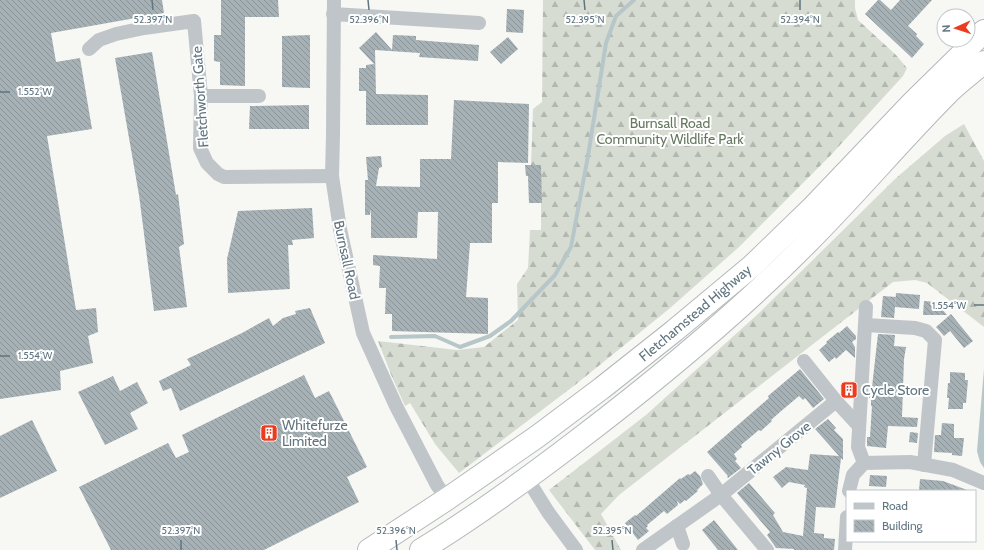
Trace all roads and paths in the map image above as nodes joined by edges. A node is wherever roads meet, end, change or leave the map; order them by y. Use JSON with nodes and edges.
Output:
{"nodes":[{"id":1,"x":334,"y":0,"type":"edge"},
{"id":2,"x":334,"y":14,"type":"junction"},
{"id":3,"x":479,"y":23,"type":"dead end"},
{"id":4,"x":984,"y":31,"type":"edge"},
{"id":5,"x":89,"y":49,"type":"dead end"},
{"id":6,"x":984,"y":62,"type":"edge"},
{"id":7,"x":984,"y":76,"type":"edge"},
{"id":8,"x":201,"y":96,"type":"junction"},
{"id":9,"x":258,"y":96,"type":"dead end"},
{"id":10,"x":902,"y":142,"type":"junction"},
{"id":11,"x":332,"y":176,"type":"junction"},
{"id":12,"x":866,"y":307,"type":"dead end"},
{"id":13,"x":866,"y":325,"type":"junction"},
{"id":14,"x":804,"y":361,"type":"dead end"},
{"id":15,"x":836,"y":401,"type":"junction"},
{"id":16,"x":859,"y":426,"type":"junction"},
{"id":17,"x":864,"y":463,"type":"junction"},
{"id":18,"x":924,"y":465,"type":"junction"},
{"id":19,"x":708,"y":476,"type":"dead end"},
{"id":20,"x":526,"y":479,"type":"junction"},
{"id":21,"x":984,"y":483,"type":"edge"},
{"id":22,"x":849,"y":490,"type":"edge"},
{"id":23,"x":721,"y":495,"type":"junction"},
{"id":24,"x":447,"y":500,"type":"junction"},
{"id":25,"x":677,"y":526,"type":"junction"},
{"id":26,"x":846,"y":534,"type":"edge"},
{"id":27,"x":683,"y":544,"type":"dead end"},
{"id":28,"x":761,"y":548,"type":"edge"},
{"id":29,"x":369,"y":550,"type":"edge"},
{"id":30,"x":421,"y":550,"type":"edge"},
{"id":31,"x":576,"y":550,"type":"edge"},
{"id":32,"x":643,"y":550,"type":"edge"},
{"id":33,"x":845,"y":550,"type":"edge"}],
"edges":[{"from":1,"to":2,"type":"street","name":"Burnsall Road"},
{"from":2,"to":3,"type":"street"},
{"from":2,"to":11,"type":"street","name":"Burnsall Road"},
{"from":4,"to":24,"type":"highway","name":"Fletchamstead Highway"},
{"from":5,"to":8,"type":"street","name":"Fletchworth Gate"},
{"from":6,"to":10,"type":"highway","name":"Fletchamstead Highway"},
{"from":7,"to":10,"type":"highway"},
{"from":8,"to":9,"type":"street"},
{"from":8,"to":11,"type":"street","name":"Fletchworth Gate"},
{"from":10,"to":20,"type":"highway","name":"Fletchamstead Highway"},
{"from":11,"to":24,"type":"street","name":"Burnsall Road"},
{"from":12,"to":13,"type":"street"},
{"from":13,"to":16,"type":"street"},
{"from":13,"to":18,"type":"street"},
{"from":14,"to":15,"type":"street"},
{"from":15,"to":16,"type":"street"},
{"from":15,"to":23,"type":"street","name":"Tawny Grove"},
{"from":16,"to":17,"type":"street"},
{"from":17,"to":18,"type":"street"},
{"from":17,"to":22,"type":"street"},
{"from":18,"to":21,"type":"street"},
{"from":19,"to":23,"type":"street"},
{"from":20,"to":30,"type":"highway","name":"Fletchamstead Highway"},
{"from":20,"to":31,"type":"street"},
{"from":23,"to":25,"type":"street","name":"Tawny Grove"},
{"from":23,"to":28,"type":"street"},
{"from":24,"to":29,"type":"highway","name":"Fletchamstead Highway"},
{"from":25,"to":27,"type":"street"},
{"from":25,"to":32,"type":"street","name":"Tawny Grove"},
{"from":26,"to":33,"type":"street"}]}
